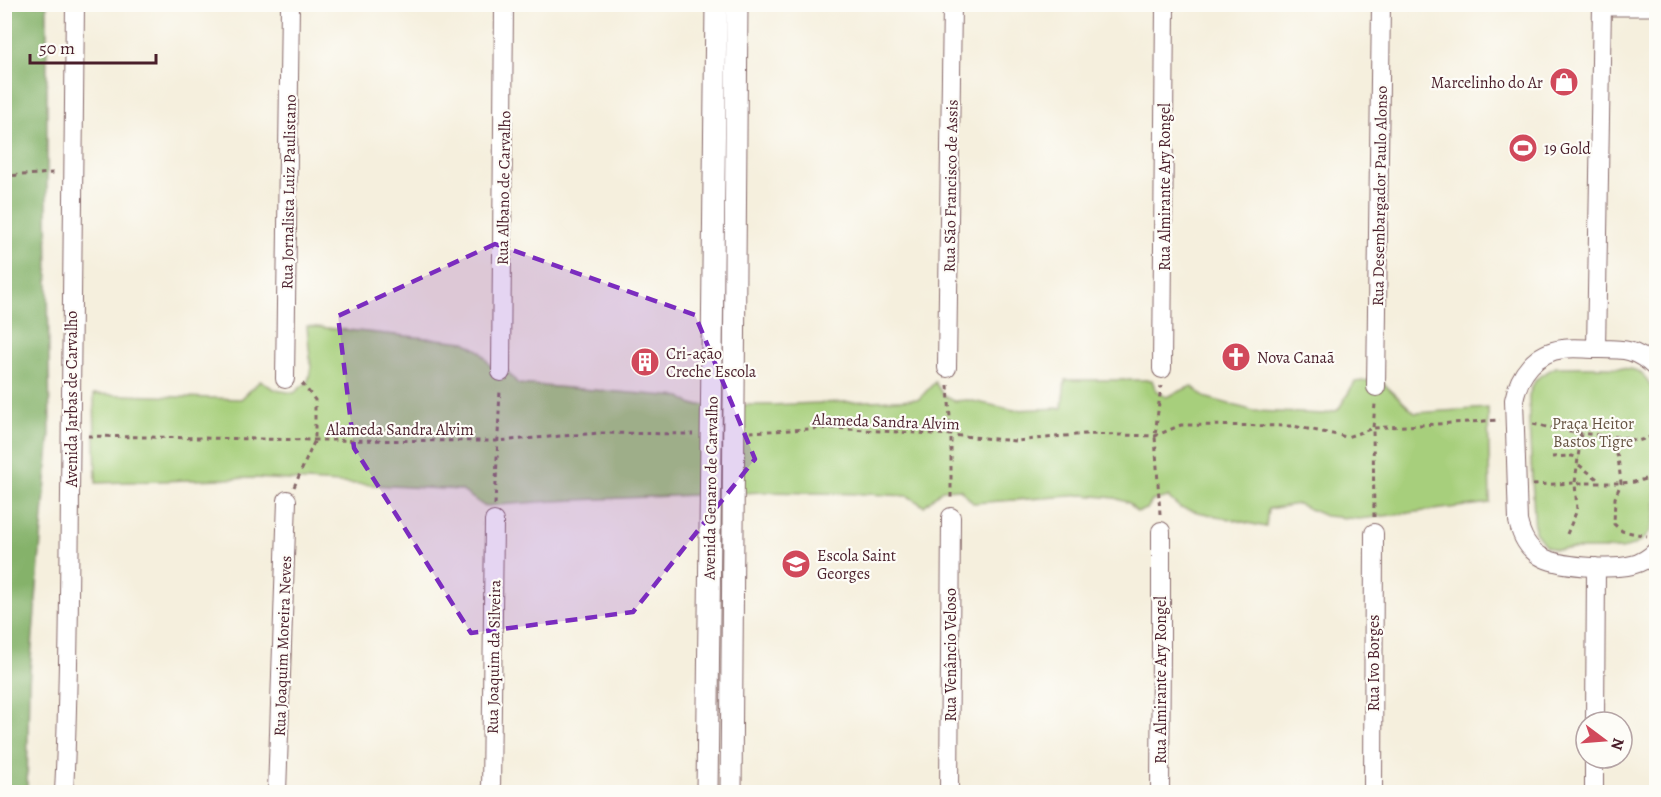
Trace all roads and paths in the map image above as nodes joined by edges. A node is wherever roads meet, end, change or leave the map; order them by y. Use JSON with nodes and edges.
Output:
{"nodes":[{"id":1,"x":75,"y":4,"type":"edge"},
{"id":2,"x":290,"y":4,"type":"edge"},
{"id":3,"x":504,"y":4,"type":"edge"},
{"id":4,"x":716,"y":4,"type":"edge"},
{"id":5,"x":737,"y":4,"type":"edge"},
{"id":6,"x":952,"y":4,"type":"edge"},
{"id":7,"x":1165,"y":4,"type":"edge"},
{"id":8,"x":1381,"y":4,"type":"edge"},
{"id":9,"x":1602,"y":8,"type":"edge"},
{"id":10,"x":1656,"y":11,"type":"edge"},
{"id":11,"x":72,"y":172,"type":"junction"},
{"id":12,"x":4,"y":176,"type":"edge"},
{"id":13,"x":1596,"y":349,"type":"junction"},
{"id":14,"x":947,"y":368,"type":"joint"},
{"id":15,"x":1656,"y":368,"type":"edge"},
{"id":16,"x":1162,"y":369,"type":"joint"},
{"id":17,"x":501,"y":372,"type":"joint"},
{"id":18,"x":285,"y":379,"type":"joint"},
{"id":19,"x":1376,"y":387,"type":"joint"},
{"id":20,"x":711,"y":398,"type":"junction"},
{"id":21,"x":734,"y":398,"type":"junction"},
{"id":22,"x":1514,"y":420,"type":"junction"},
{"id":23,"x":1373,"y":428,"type":"junction"},
{"id":24,"x":734,"y":433,"type":"junction"},
{"id":25,"x":1581,"y":433,"type":"junction"},
{"id":26,"x":711,"y":434,"type":"junction"},
{"id":27,"x":951,"y":435,"type":"junction"},
{"id":28,"x":1656,"y":435,"type":"edge"},
{"id":29,"x":71,"y":436,"type":"junction"},
{"id":30,"x":1155,"y":436,"type":"junction"},
{"id":31,"x":1608,"y":437,"type":"junction"},
{"id":32,"x":315,"y":440,"type":"junction"},
{"id":33,"x":497,"y":441,"type":"junction"},
{"id":34,"x":1552,"y":457,"type":"dead end"},
{"id":35,"x":1579,"y":458,"type":"junction"},
{"id":36,"x":1578,"y":465,"type":"junction"},
{"id":37,"x":1656,"y":476,"type":"edge"},
{"id":38,"x":1601,"y":482,"type":"junction"},
{"id":39,"x":1575,"y":483,"type":"junction"},
{"id":40,"x":1621,"y":483,"type":"junction"},
{"id":41,"x":1517,"y":485,"type":"junction"},
{"id":42,"x":734,"y":490,"type":"junction"},
{"id":43,"x":710,"y":493,"type":"junction"},
{"id":44,"x":287,"y":500,"type":"joint"},
{"id":45,"x":951,"y":517,"type":"joint"},
{"id":46,"x":494,"y":521,"type":"joint"},
{"id":47,"x":1161,"y":531,"type":"joint"},
{"id":48,"x":1374,"y":532,"type":"joint"},
{"id":49,"x":1567,"y":534,"type":"dead end"},
{"id":50,"x":1652,"y":543,"type":"edge"},
{"id":51,"x":1596,"y":567,"type":"junction"},
{"id":52,"x":1595,"y":710,"type":"edge"},
{"id":53,"x":1594,"y":770,"type":"edge"},
{"id":54,"x":64,"y":792,"type":"edge"},
{"id":55,"x":277,"y":792,"type":"edge"},
{"id":56,"x":491,"y":792,"type":"edge"},
{"id":57,"x":707,"y":792,"type":"edge"},
{"id":58,"x":731,"y":792,"type":"edge"},
{"id":59,"x":949,"y":792,"type":"edge"},
{"id":60,"x":1160,"y":792,"type":"edge"},
{"id":61,"x":1373,"y":792,"type":"edge"},
{"id":62,"x":1594,"y":792,"type":"edge"}],
"edges":[{"from":1,"to":11,"type":"street","name":"Avenida Jarbas de Carvalho"},
{"from":2,"to":18,"type":"street","name":"Rua Jornalista Luiz Paulistano"},
{"from":3,"to":17,"type":"street","name":"Rua Albano de Carvalho"},
{"from":4,"to":20,"type":"street","name":"Avenida Genaro de Carvalho"},
{"from":5,"to":21,"type":"street","name":"Avenida Genaro de Carvalho"},
{"from":6,"to":14,"type":"street","name":"Rua São Francisco de Assis"},
{"from":7,"to":16,"type":"street","name":"Rua Almirante Ary Rongel"},
{"from":8,"to":19,"type":"street","name":"Rua Desembargador Paulo Alonso"},
{"from":9,"to":10,"type":"lane"},
{"from":9,"to":13,"type":"street"},
{"from":11,"to":12,"type":"path"},
{"from":11,"to":29,"type":"street","name":"Avenida Jarbas de Carvalho"},
{"from":13,"to":15,"type":"street"},
{"from":13,"to":22,"type":"street"},
{"from":14,"to":27,"type":"path"},
{"from":16,"to":30,"type":"path"},
{"from":17,"to":33,"type":"path"},
{"from":18,"to":32,"type":"path"},
{"from":19,"to":23,"type":"path"},
{"from":20,"to":21,"type":"street"},
{"from":20,"to":26,"type":"street","name":"Avenida Genaro de Carvalho"},
{"from":21,"to":24,"type":"street","name":"Avenida Genaro de Carvalho"},
{"from":22,"to":23,"type":"path","name":"Alameda Sandra Alvim"},
{"from":22,"to":25,"type":"path","name":"Alameda Sandra Alvim"},
{"from":22,"to":41,"type":"street"},
{"from":23,"to":30,"type":"path","name":"Alameda Sandra Alvim"},
{"from":23,"to":48,"type":"path"},
{"from":24,"to":27,"type":"path","name":"Alameda Sandra Alvim"},
{"from":24,"to":42,"type":"street","name":"Avenida Genaro de Carvalho"},
{"from":25,"to":31,"type":"path","name":"Alameda Sandra Alvim"},
{"from":25,"to":35,"type":"path"},
{"from":26,"to":33,"type":"path","name":"Alameda Sandra Alvim"},
{"from":26,"to":43,"type":"street","name":"Avenida Genaro de Carvalho"},
{"from":27,"to":30,"type":"path","name":"Alameda Sandra Alvim"},
{"from":27,"to":45,"type":"path"},
{"from":28,"to":31,"type":"path","name":"Alameda Sandra Alvim"},
{"from":29,"to":32,"type":"path","name":"Alameda Sandra Alvim"},
{"from":29,"to":54,"type":"street","name":"Avenida Jarbas de Carvalho"},
{"from":30,"to":47,"type":"path"},
{"from":31,"to":40,"type":"path"},
{"from":32,"to":33,"type":"path","name":"Alameda Sandra Alvim"},
{"from":32,"to":44,"type":"path"},
{"from":33,"to":46,"type":"path"},
{"from":34,"to":35,"type":"path"},
{"from":35,"to":36,"type":"path"},
{"from":36,"to":38,"type":"path"},
{"from":36,"to":39,"type":"path"},
{"from":37,"to":40,"type":"path"},
{"from":38,"to":39,"type":"path"},
{"from":38,"to":40,"type":"path"},
{"from":39,"to":41,"type":"path"},
{"from":39,"to":49,"type":"path"},
{"from":40,"to":50,"type":"path"},
{"from":41,"to":51,"type":"street"},
{"from":42,"to":43,"type":"street"},
{"from":42,"to":58,"type":"street","name":"Avenida Genaro de Carvalho"},
{"from":43,"to":57,"type":"street","name":"Avenida Genaro de Carvalho"},
{"from":44,"to":55,"type":"street","name":"Rua Joaquim Moreira Neves"},
{"from":45,"to":59,"type":"street","name":"Rua Venâncio Veloso"},
{"from":46,"to":56,"type":"street","name":"Rua Joaquim da Silveira"},
{"from":47,"to":60,"type":"street","name":"Rua Almirante Ary Rongel"},
{"from":48,"to":61,"type":"street","name":"Rua Ivo Borges"},
{"from":50,"to":51,"type":"street"},
{"from":51,"to":52,"type":"street"},
{"from":53,"to":62,"type":"street"}]}
